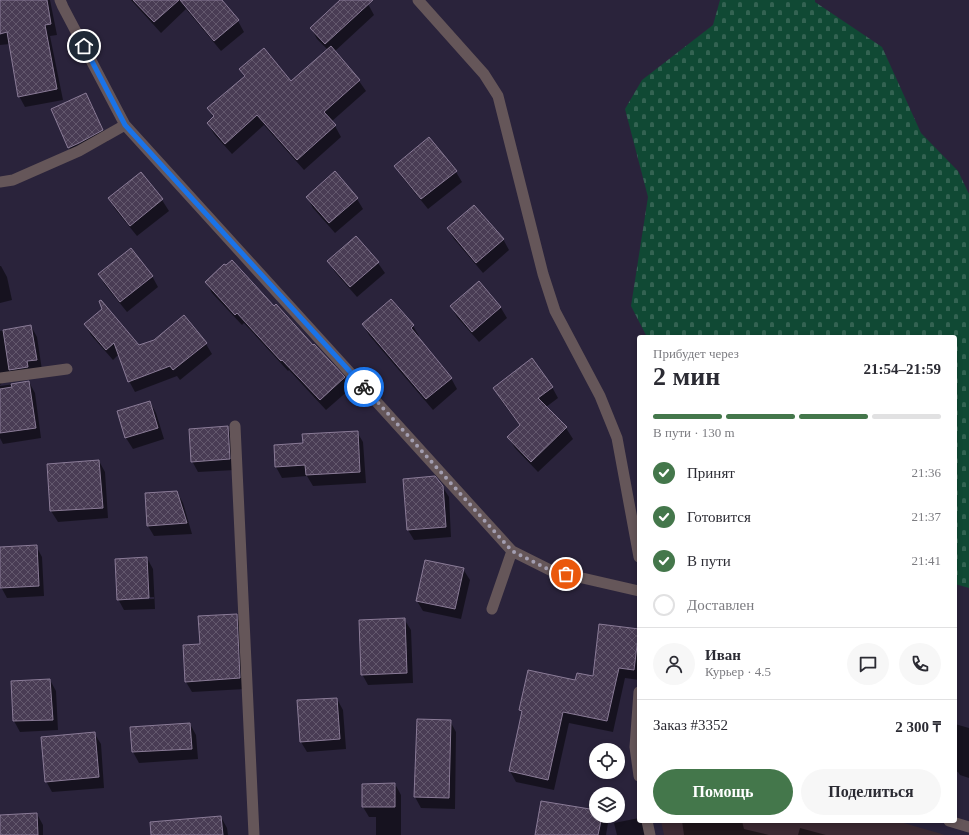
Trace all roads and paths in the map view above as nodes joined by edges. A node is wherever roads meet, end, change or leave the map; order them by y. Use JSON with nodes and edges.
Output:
{"nodes":[{"id":1,"x":60,"y":0,"type":"edge"},
{"id":2,"x":418,"y":0,"type":"edge"},
{"id":3,"x":125,"y":125,"type":"junction"},
{"id":4,"x":0,"y":182,"type":"edge"},
{"id":5,"x":67,"y":369,"type":"dead end"},
{"id":6,"x":0,"y":378,"type":"edge"},
{"id":7,"x":235,"y":426,"type":"dead end"},
{"id":8,"x":637,"y":546,"type":"edge"},
{"id":9,"x":512,"y":551,"type":"junction"},
{"id":10,"x":637,"y":591,"type":"edge"},
{"id":11,"x":492,"y":609,"type":"dead end"},
{"id":12,"x":637,"y":737,"type":"edge"},
{"id":13,"x":637,"y":762,"type":"edge"},
{"id":14,"x":647,"y":823,"type":"edge"},
{"id":15,"x":956,"y":823,"type":"edge"},
{"id":16,"x":969,"y":827,"type":"edge"},
{"id":17,"x":254,"y":835,"type":"edge"},
{"id":18,"x":650,"y":835,"type":"edge"}],
"edges":[{"from":1,"to":3,"type":"street"},
{"from":2,"to":8,"type":"street"},
{"from":3,"to":4,"type":"street"},
{"from":3,"to":9,"type":"street"},
{"from":5,"to":6,"type":"street"},
{"from":7,"to":17,"type":"street"},
{"from":9,"to":10,"type":"street"},
{"from":9,"to":11,"type":"street"},
{"from":12,"to":13,"type":"street"},
{"from":14,"to":18,"type":"street"},
{"from":15,"to":16,"type":"street"}]}
